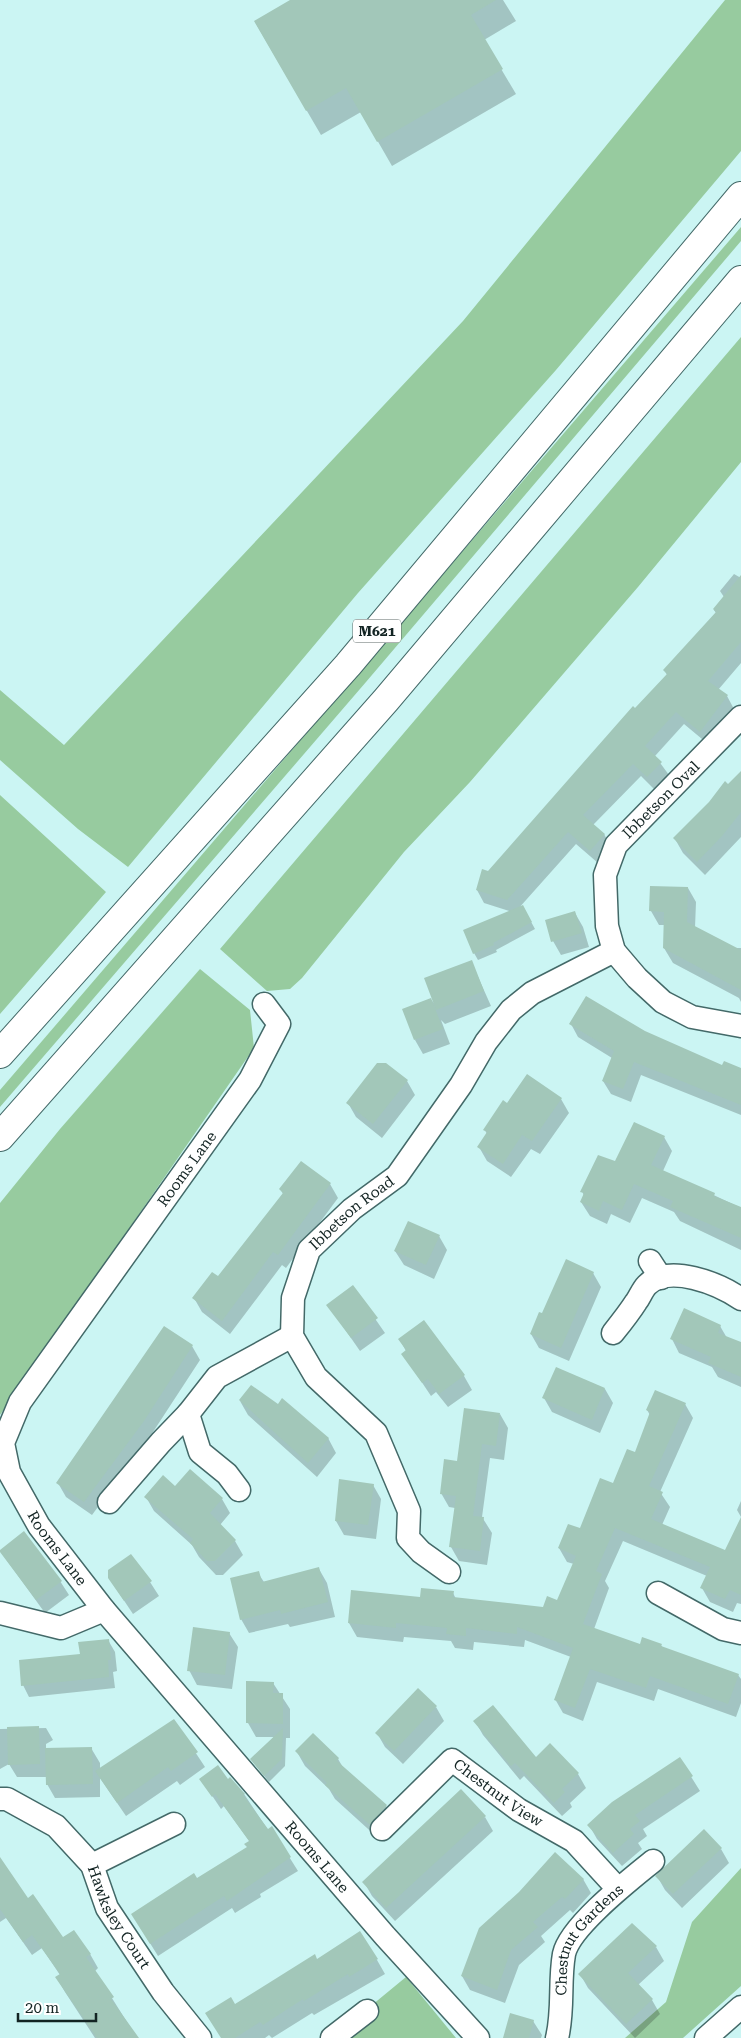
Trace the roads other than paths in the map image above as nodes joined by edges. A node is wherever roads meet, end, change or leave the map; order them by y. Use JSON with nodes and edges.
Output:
{"nodes":[{"id":1,"x":741,"y":196,"type":"edge"},
{"id":2,"x":741,"y":280,"type":"edge"},
{"id":3,"x":741,"y":717,"type":"edge"},
{"id":4,"x":614,"y":951,"type":"junction"},
{"id":5,"x":264,"y":1004,"type":"dead end"},
{"id":6,"x":741,"y":1026,"type":"edge"},
{"id":7,"x":0,"y":1054,"type":"edge"},
{"id":8,"x":0,"y":1137,"type":"edge"},
{"id":9,"x":741,"y":1299,"type":"edge"},
{"id":10,"x":613,"y":1333,"type":"dead end"},
{"id":11,"x":292,"y":1336,"type":"junction"},
{"id":12,"x":188,"y":1414,"type":"junction"},
{"id":13,"x":239,"y":1490,"type":"dead end"},
{"id":14,"x":108,"y":1502,"type":"dead end"},
{"id":15,"x":449,"y":1572,"type":"dead end"},
{"id":16,"x":658,"y":1593,"type":"dead end"},
{"id":17,"x":104,"y":1610,"type":"junction"},
{"id":18,"x":0,"y":1613,"type":"edge"},
{"id":19,"x":741,"y":1633,"type":"edge"},
{"id":20,"x":0,"y":1799,"type":"edge"},
{"id":21,"x":174,"y":1824,"type":"dead end"},
{"id":22,"x":382,"y":1829,"type":"dead end"},
{"id":23,"x":653,"y":1861,"type":"dead end"},
{"id":24,"x":92,"y":1866,"type":"junction"},
{"id":25,"x":618,"y":1889,"type":"junction"},
{"id":26,"x":741,"y":2007,"type":"edge"},
{"id":27,"x":367,"y":2011,"type":"dead end"},
{"id":28,"x":200,"y":2038,"type":"edge"},
{"id":29,"x":332,"y":2038,"type":"edge"},
{"id":30,"x":478,"y":2038,"type":"edge"},
{"id":31,"x":557,"y":2038,"type":"edge"},
{"id":32,"x":706,"y":2038,"type":"edge"}],
"edges":[{"from":1,"to":7,"type":"highway","number":"M621"},
{"from":2,"to":8,"type":"highway"},
{"from":3,"to":4,"type":"street","name":"Ibbetson Oval"},
{"from":4,"to":6,"type":"street","name":"Ibbetson Oval"},
{"from":4,"to":11,"type":"street","name":"Ibbetson Road"},
{"from":5,"to":17,"type":"street","name":"Rooms Lane"},
{"from":9,"to":10,"type":"street"},
{"from":11,"to":12,"type":"street"},
{"from":11,"to":15,"type":"street"},
{"from":12,"to":13,"type":"street"},
{"from":12,"to":14,"type":"street"},
{"from":16,"to":19,"type":"street"},
{"from":17,"to":18,"type":"street"},
{"from":17,"to":30,"type":"street","name":"Rooms Lane"},
{"from":20,"to":24,"type":"street","name":"Hawksley Court"},
{"from":21,"to":24,"type":"street"},
{"from":22,"to":25,"type":"street","name":"Chestnut View"},
{"from":23,"to":25,"type":"street","name":"Chestnut Gardens"},
{"from":24,"to":28,"type":"street","name":"Hawksley Court"},
{"from":25,"to":31,"type":"street","name":"Chestnut Gardens"},
{"from":26,"to":32,"type":"street"},
{"from":27,"to":29,"type":"street"}]}
